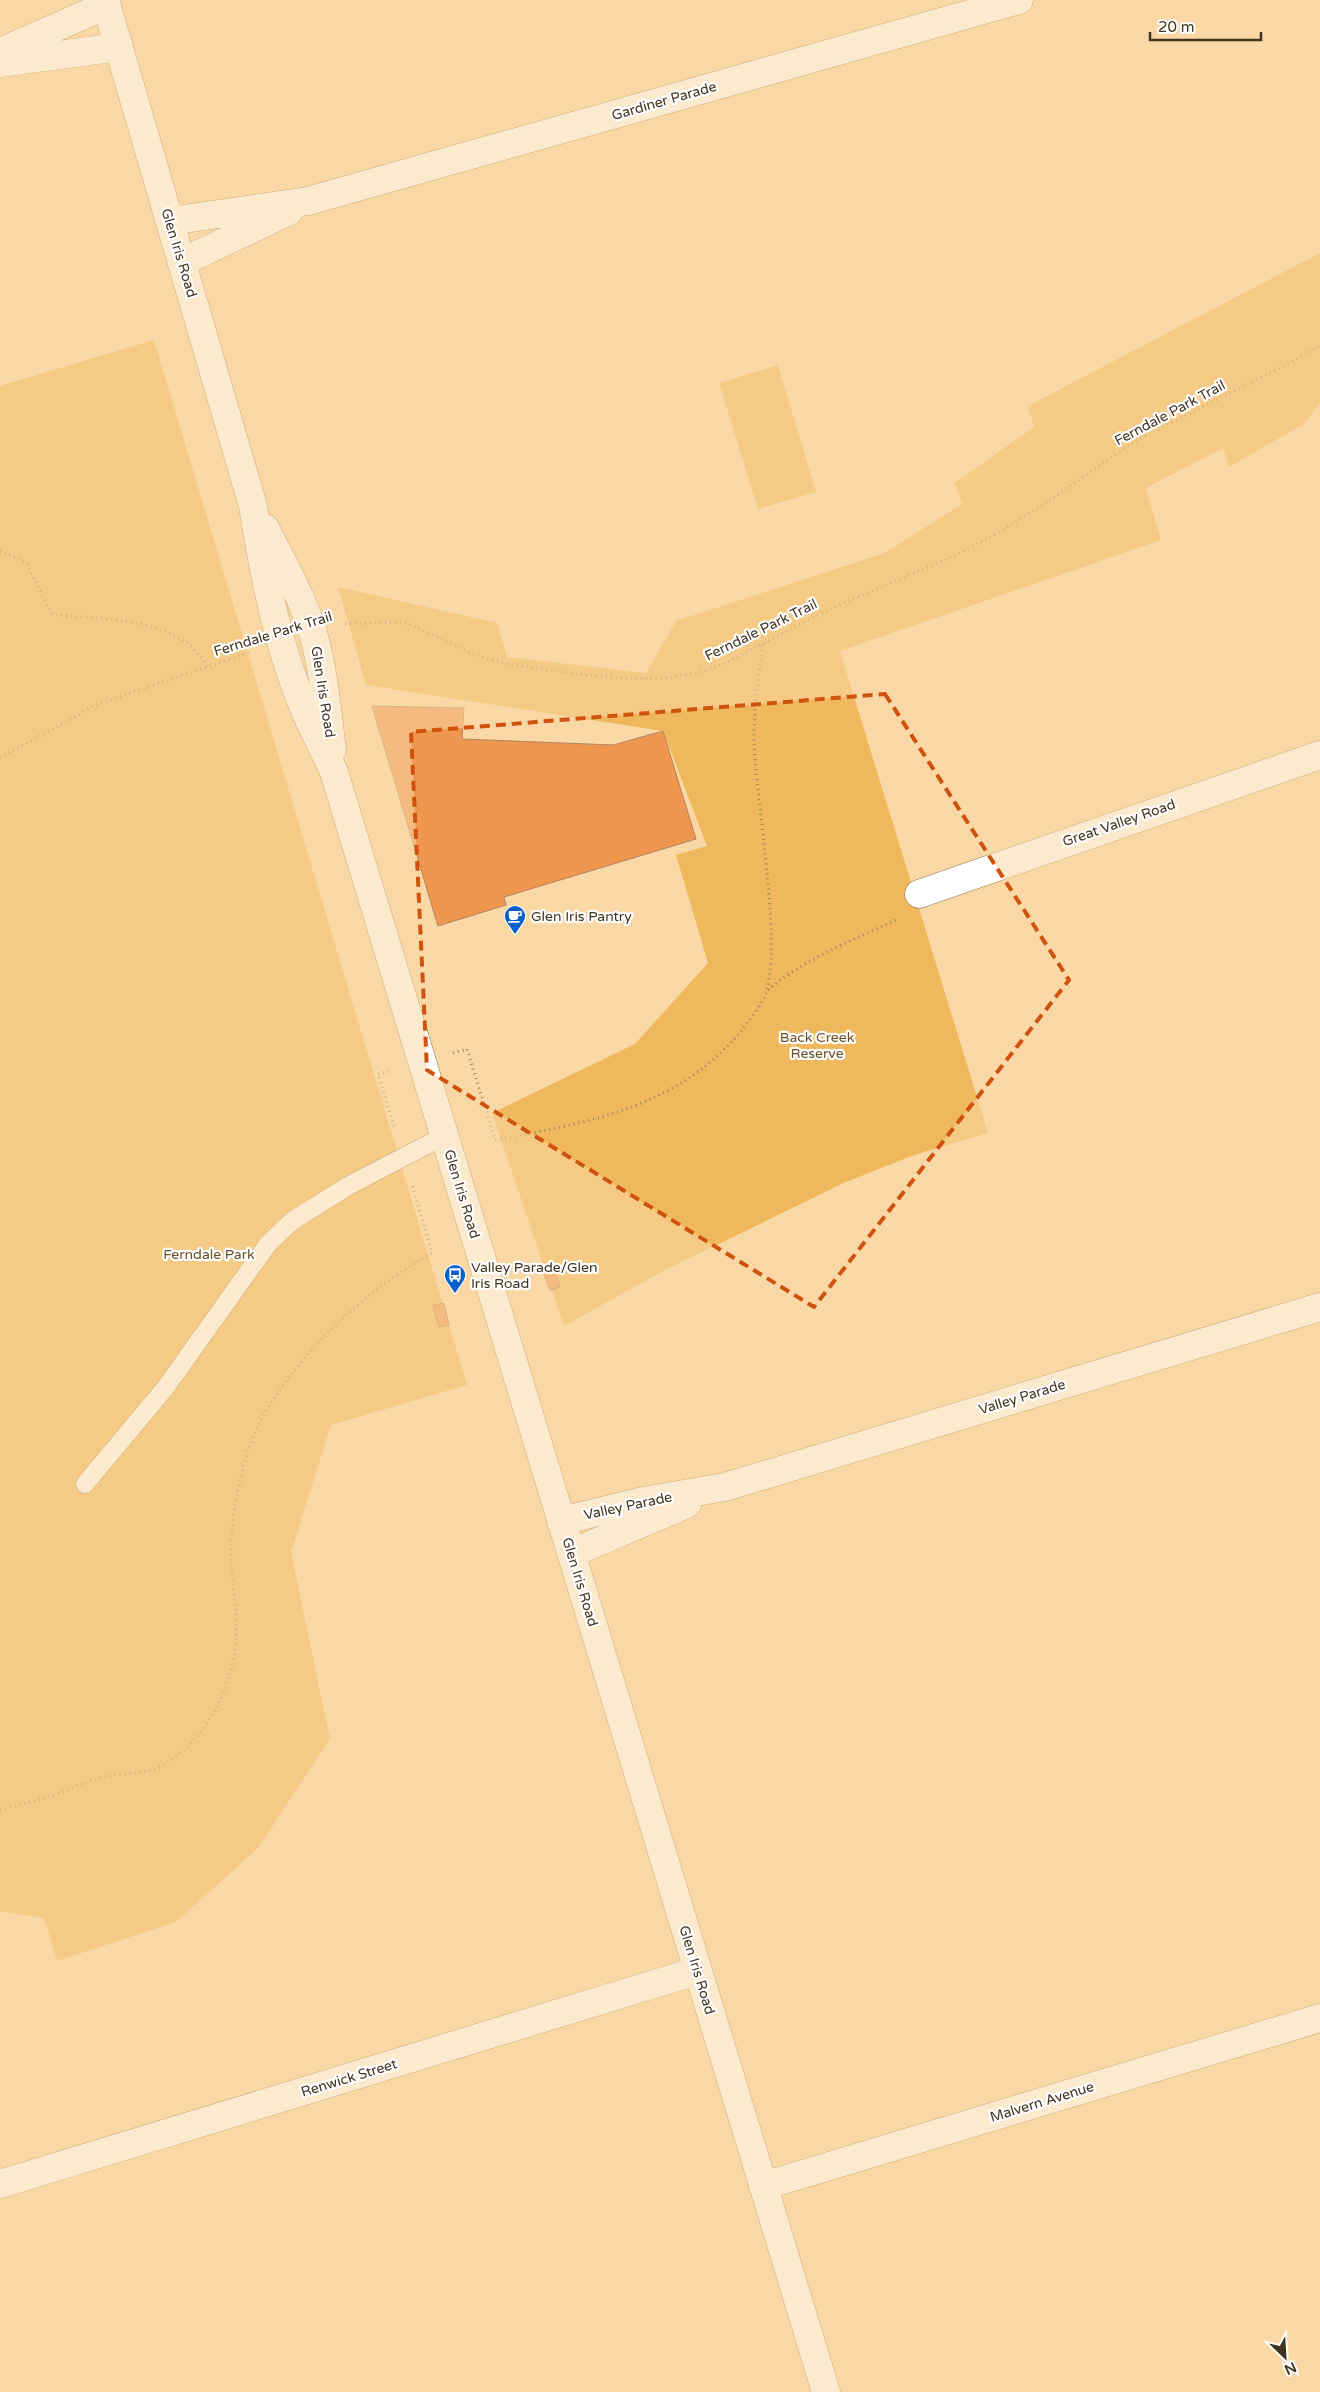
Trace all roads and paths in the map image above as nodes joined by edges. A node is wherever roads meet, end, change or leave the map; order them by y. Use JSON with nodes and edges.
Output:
{"nodes":[{"id":1,"x":1020,"y":0,"type":"edge"},
{"id":2,"x":106,"y":3,"type":"edge"},
{"id":3,"x":119,"y":47,"type":"junction"},
{"id":4,"x":0,"y":52,"type":"edge"},
{"id":5,"x":0,"y":63,"type":"edge"},
{"id":6,"x":308,"y":201,"type":"junction"},
{"id":7,"x":170,"y":221,"type":"junction"},
{"id":8,"x":182,"y":262,"type":"junction"},
{"id":9,"x":1320,"y":346,"type":"edge"},
{"id":10,"x":253,"y":506,"type":"junction"},
{"id":11,"x":0,"y":551,"type":"edge"},
{"id":12,"x":313,"y":632,"type":"junction"},
{"id":13,"x":282,"y":642,"type":"junction"},
{"id":14,"x":763,"y":643,"type":"junction"},
{"id":15,"x":208,"y":666,"type":"junction"},
{"id":16,"x":1320,"y":755,"type":"edge"},
{"id":17,"x":0,"y":758,"type":"edge"},
{"id":18,"x":334,"y":772,"type":"junction"},
{"id":19,"x":919,"y":894,"type":"joint"},
{"id":20,"x":767,"y":991,"type":"junction"},
{"id":21,"x":444,"y":1136,"type":"junction"},
{"id":22,"x":495,"y":1140,"type":"dead end"},
{"id":23,"x":432,"y":1253,"type":"dead end"},
{"id":24,"x":1320,"y":1307,"type":"edge"},
{"id":25,"x":85,"y":1484,"type":"dead end"},
{"id":26,"x":725,"y":1487,"type":"junction"},
{"id":27,"x":561,"y":1521,"type":"junction"},
{"id":28,"x":572,"y":1554,"type":"junction"},
{"id":29,"x":0,"y":1810,"type":"edge"},
{"id":30,"x":697,"y":1972,"type":"junction"},
{"id":31,"x":1320,"y":2018,"type":"edge"},
{"id":32,"x":0,"y":2184,"type":"edge"},
{"id":33,"x":763,"y":2186,"type":"junction"},
{"id":34,"x":826,"y":2392,"type":"edge"}],
"edges":[{"from":1,"to":6,"type":"street","name":"Gardiner Parade"},
{"from":2,"to":3,"type":"street","name":"Glen Iris Road"},
{"from":2,"to":4,"type":"street"},
{"from":3,"to":5,"type":"street"},
{"from":3,"to":7,"type":"street","name":"Glen Iris Road"},
{"from":6,"to":7,"type":"street","name":"Gardiner Parade"},
{"from":6,"to":8,"type":"street","name":"Gardiner Parade"},
{"from":7,"to":8,"type":"street","name":"Glen Iris Road"},
{"from":8,"to":10,"type":"street","name":"Glen Iris Road"},
{"from":9,"to":14,"type":"path","name":"Ferndale Park Trail"},
{"from":10,"to":12,"type":"street","name":"Glen Iris Road"},
{"from":10,"to":13,"type":"street","name":"Glen Iris Road"},
{"from":11,"to":15,"type":"path"},
{"from":12,"to":14,"type":"path","name":"Ferndale Park Trail"},
{"from":12,"to":18,"type":"street","name":"Glen Iris Road"},
{"from":13,"to":15,"type":"path","name":"Ferndale Park Trail"},
{"from":13,"to":18,"type":"street","name":"Glen Iris Road"},
{"from":14,"to":20,"type":"path"},
{"from":15,"to":17,"type":"path","name":"Ferndale Park Trail"},
{"from":16,"to":19,"type":"street","name":"Great Valley Road"},
{"from":18,"to":21,"type":"street","name":"Glen Iris Road"},
{"from":19,"to":20,"type":"path"},
{"from":20,"to":22,"type":"path"},
{"from":21,"to":25,"type":"lane"},
{"from":21,"to":27,"type":"street","name":"Glen Iris Road"},
{"from":23,"to":29,"type":"path"},
{"from":24,"to":26,"type":"street","name":"Valley Parade"},
{"from":26,"to":27,"type":"street","name":"Valley Parade"},
{"from":26,"to":28,"type":"street","name":"Valley Parade"},
{"from":27,"to":28,"type":"street","name":"Glen Iris Road"},
{"from":28,"to":30,"type":"street","name":"Glen Iris Road"},
{"from":30,"to":32,"type":"street","name":"Renwick Street"},
{"from":30,"to":33,"type":"street","name":"Glen Iris Road"},
{"from":31,"to":33,"type":"street","name":"Malvern Avenue"},
{"from":33,"to":34,"type":"street","name":"Glen Iris Road"}]}
